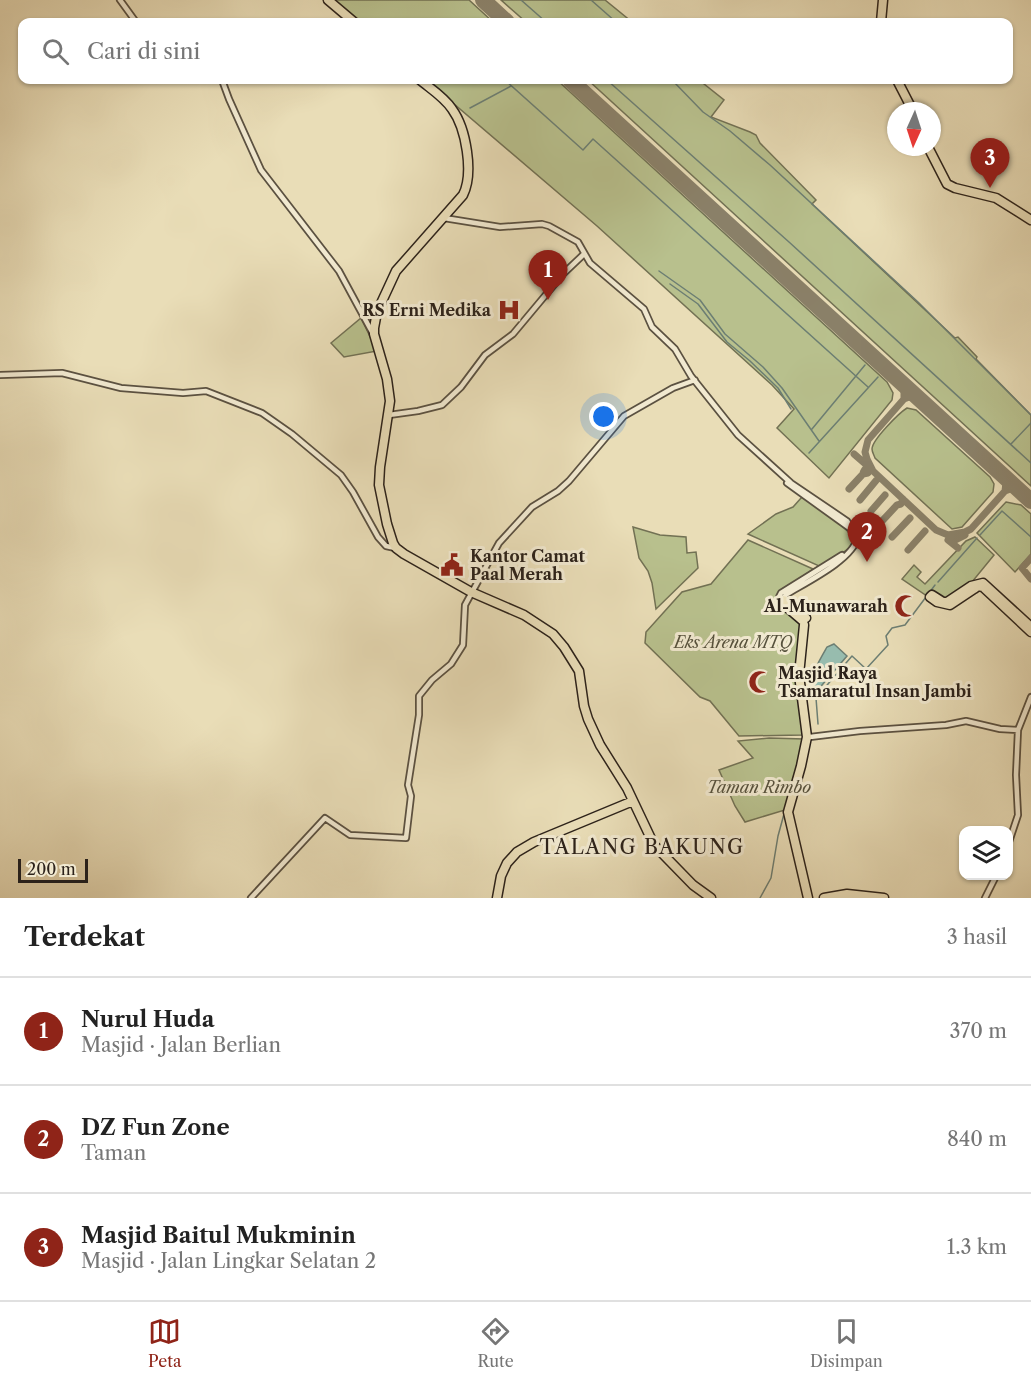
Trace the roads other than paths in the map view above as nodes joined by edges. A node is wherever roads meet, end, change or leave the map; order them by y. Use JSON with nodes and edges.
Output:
{"nodes":[{"id":1,"x":120,"y":0,"type":"edge"},
{"id":2,"x":328,"y":0,"type":"edge"},
{"id":3,"x":883,"y":0,"type":"edge"},
{"id":4,"x":133,"y":18,"type":"edge"},
{"id":5,"x":349,"y":18,"type":"edge"},
{"id":6,"x":881,"y":18,"type":"edge"},
{"id":7,"x":223,"y":84,"type":"edge"},
{"id":8,"x":425,"y":84,"type":"edge"},
{"id":9,"x":899,"y":84,"type":"edge"},
{"id":10,"x":908,"y":102,"type":"edge"},
{"id":11,"x":932,"y":156,"type":"edge"},
{"id":12,"x":450,"y":210,"type":"junction"},
{"id":13,"x":444,"y":218,"type":"junction"},
{"id":14,"x":1031,"y":220,"type":"edge"},
{"id":15,"x":465,"y":222,"type":"junction"},
{"id":16,"x":584,"y":254,"type":"junction"},
{"id":17,"x":374,"y":334,"type":"junction"},
{"id":18,"x":0,"y":375,"type":"edge"},
{"id":19,"x":695,"y":380,"type":"junction"},
{"id":20,"x":389,"y":415,"type":"junction"},
{"id":21,"x":396,"y":548,"type":"junction"},
{"id":22,"x":471,"y":592,"type":"junction"},
{"id":23,"x":784,"y":602,"type":"joint"},
{"id":24,"x":805,"y":622,"type":"junction"},
{"id":25,"x":1031,"y":627,"type":"edge"},
{"id":26,"x":1031,"y":632,"type":"edge"},
{"id":27,"x":1031,"y":697,"type":"edge"},
{"id":28,"x":1018,"y":730,"type":"junction"},
{"id":29,"x":810,"y":736,"type":"junction"},
{"id":30,"x":803,"y":767,"type":"junction"},
{"id":31,"x":632,"y":801,"type":"junction"},
{"id":32,"x":1013,"y":828,"type":"edge"},
{"id":33,"x":994,"y":880,"type":"edge"},
{"id":34,"x":839,"y":896,"type":"edge"},
{"id":35,"x":251,"y":898,"type":"edge"},
{"id":36,"x":497,"y":898,"type":"edge"},
{"id":37,"x":704,"y":898,"type":"edge"},
{"id":38,"x":711,"y":898,"type":"edge"},
{"id":39,"x":810,"y":898,"type":"edge"},
{"id":40,"x":824,"y":898,"type":"edge"},
{"id":41,"x":862,"y":898,"type":"edge"},
{"id":42,"x":884,"y":898,"type":"edge"},
{"id":43,"x":985,"y":898,"type":"edge"}],
"edges":[{"from":1,"to":4,"type":"street"},
{"from":2,"to":5,"type":"highway"},
{"from":3,"to":6,"type":"highway"},
{"from":7,"to":17,"type":"street"},
{"from":8,"to":12,"type":"highway"},
{"from":9,"to":10,"type":"highway"},
{"from":11,"to":14,"type":"highway"},
{"from":12,"to":13,"type":"highway"},
{"from":12,"to":15,"type":"street"},
{"from":13,"to":15,"type":"street"},
{"from":13,"to":17,"type":"highway"},
{"from":15,"to":16,"type":"street"},
{"from":16,"to":19,"type":"street"},
{"from":16,"to":20,"type":"street"},
{"from":17,"to":20,"type":"highway"},
{"from":18,"to":21,"type":"street"},
{"from":19,"to":22,"type":"street"},
{"from":19,"to":23,"type":"street"},
{"from":20,"to":21,"type":"highway"},
{"from":21,"to":22,"type":"highway"},
{"from":22,"to":31,"type":"highway"},
{"from":22,"to":35,"type":"street"},
{"from":23,"to":24,"type":"highway"},
{"from":24,"to":29,"type":"highway"},
{"from":24,"to":30,"type":"highway"},
{"from":25,"to":26,"type":"highway"},
{"from":27,"to":28,"type":"street"},
{"from":28,"to":29,"type":"street"},
{"from":28,"to":32,"type":"street"},
{"from":29,"to":30,"type":"highway"},
{"from":30,"to":39,"type":"highway"},
{"from":31,"to":36,"type":"highway"},
{"from":31,"to":37,"type":"highway"},
{"from":31,"to":38,"type":"highway"},
{"from":33,"to":43,"type":"street"},
{"from":34,"to":40,"type":"highway"},
{"from":34,"to":41,"type":"highway"},
{"from":34,"to":42,"type":"highway"}]}
